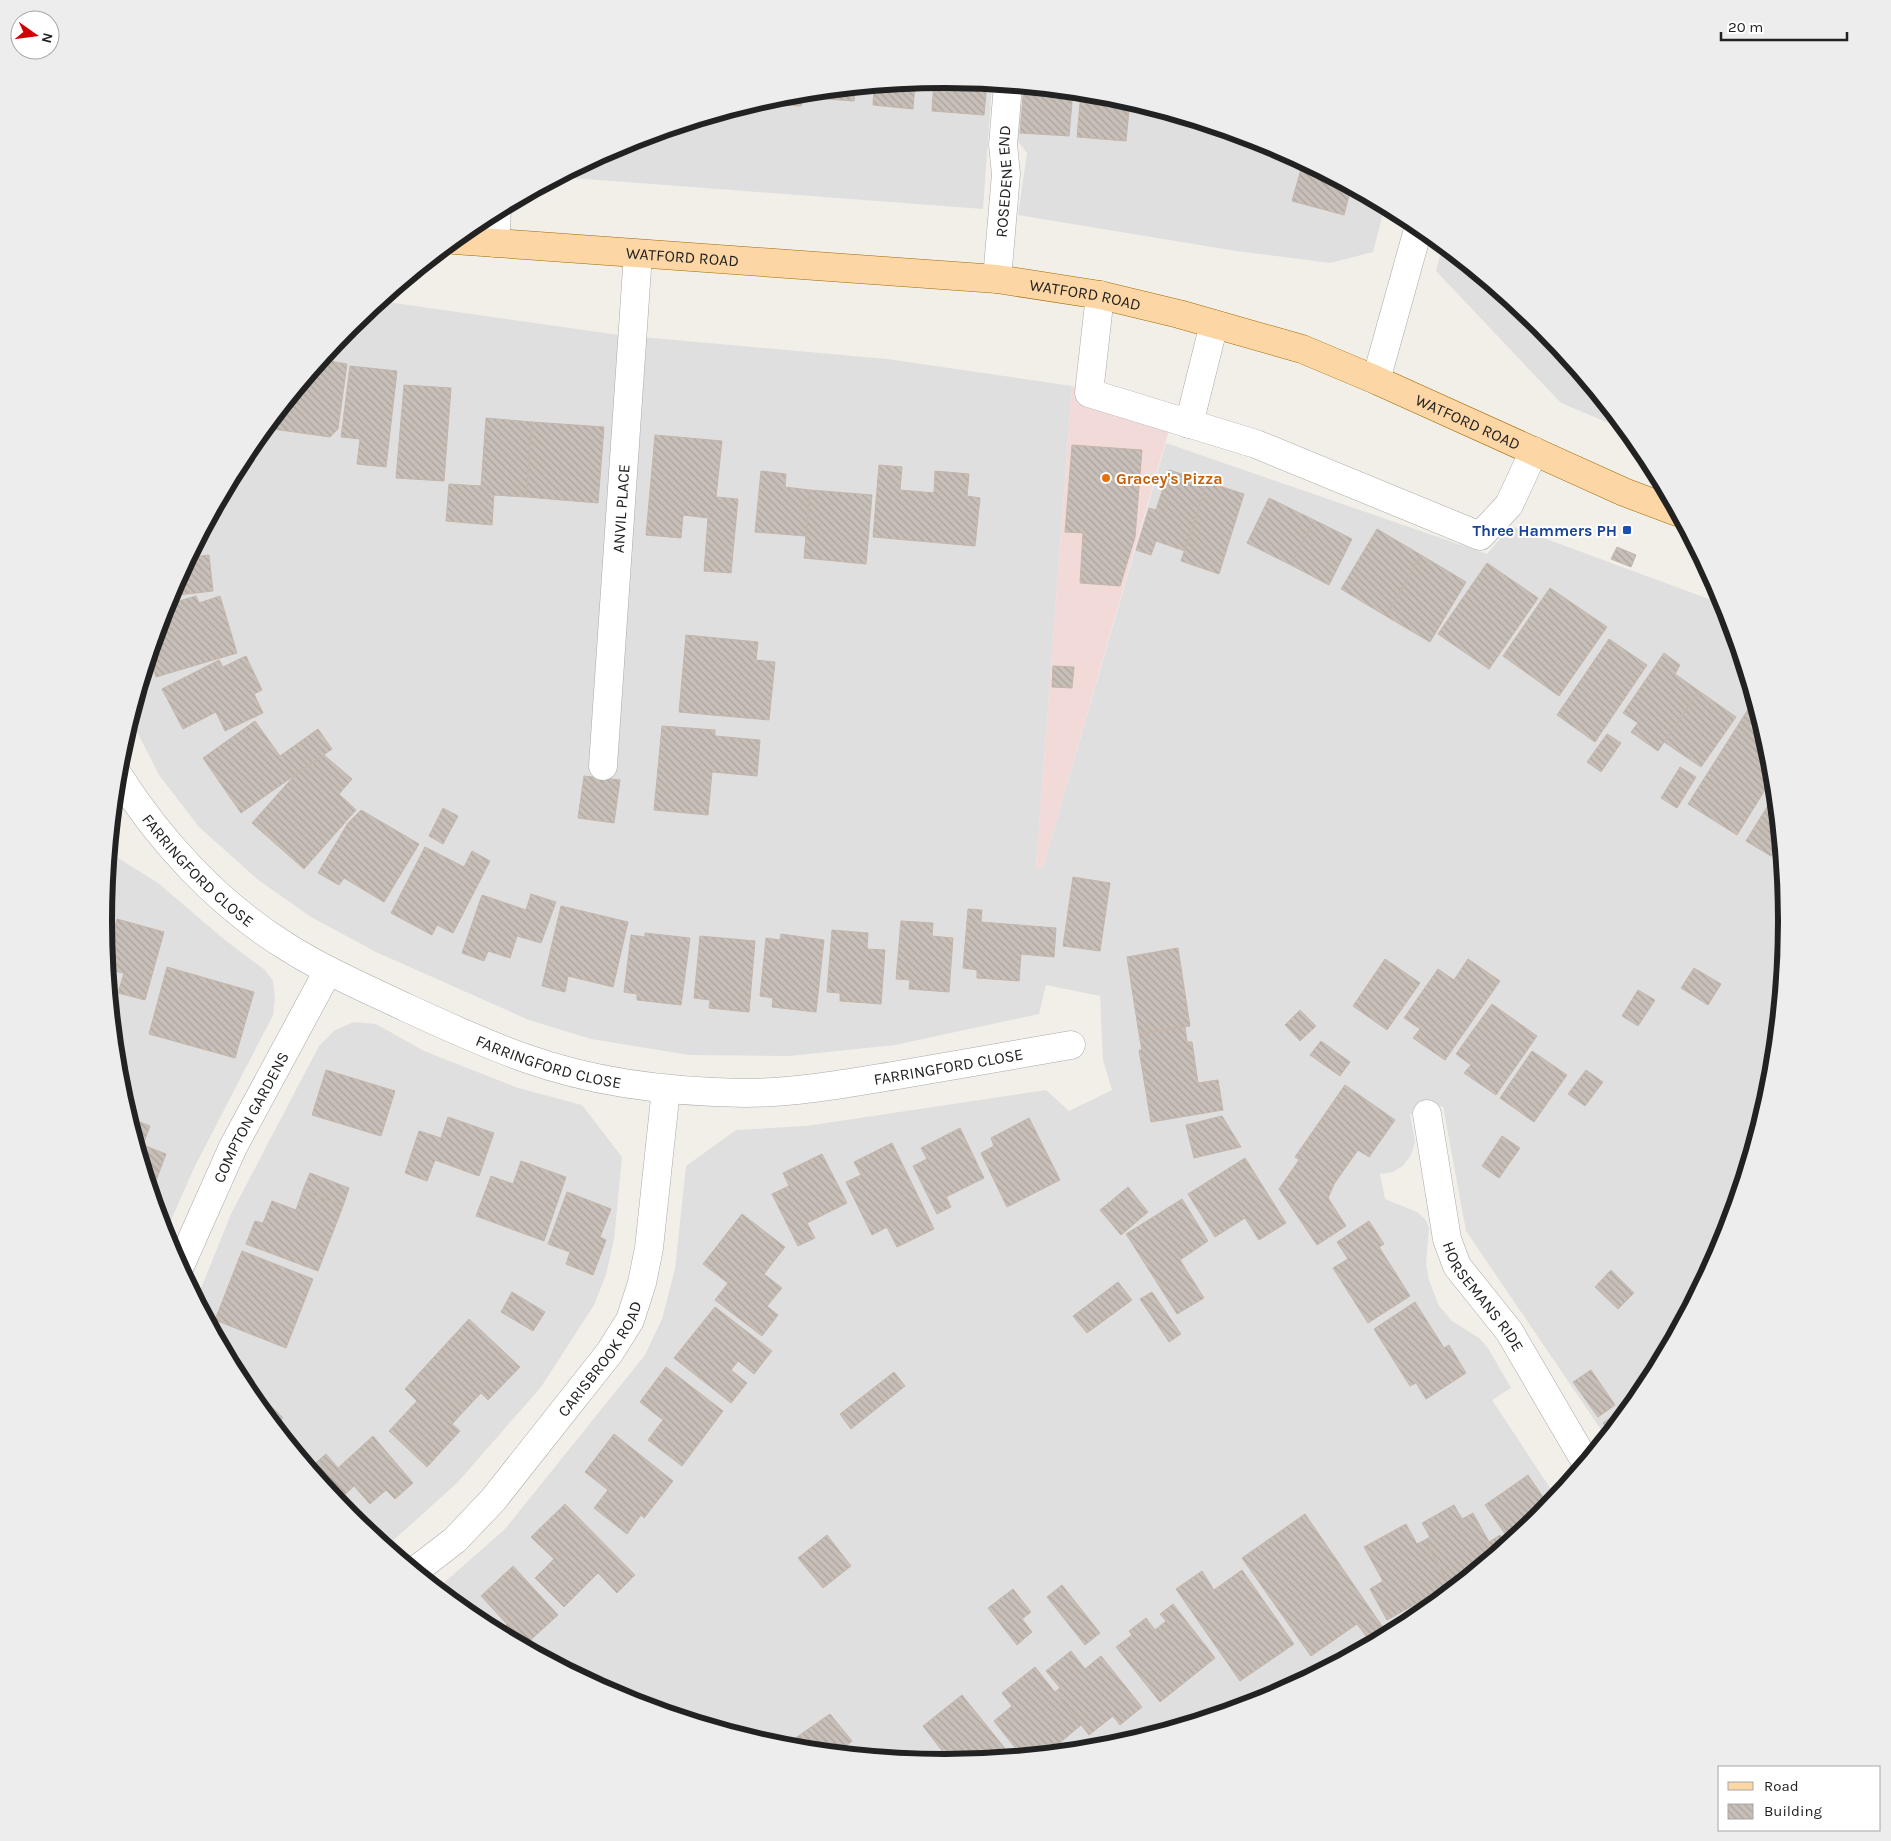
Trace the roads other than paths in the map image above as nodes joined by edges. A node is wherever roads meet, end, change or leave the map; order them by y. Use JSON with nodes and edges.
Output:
{"nodes":[{"id":1,"x":1008,"y":90,"type":"edge"},
{"id":2,"x":496,"y":220,"type":"edge"},
{"id":3,"x":1417,"y":235,"type":"edge"},
{"id":4,"x":465,"y":241,"type":"edge"},
{"id":5,"x":495,"y":243,"type":"junction"},
{"id":6,"x":638,"y":254,"type":"junction"},
{"id":7,"x":997,"y":279,"type":"junction"},
{"id":8,"x":1100,"y":296,"type":"junction"},
{"id":9,"x":1214,"y":324,"type":"junction"},
{"id":10,"x":1376,"y":380,"type":"junction"},
{"id":11,"x":1189,"y":424,"type":"junction"},
{"id":12,"x":1534,"y":451,"type":"junction"},
{"id":13,"x":1670,"y":509,"type":"edge"},
{"id":14,"x":603,"y":766,"type":"dead end"},
{"id":15,"x":124,"y":785,"type":"edge"},
{"id":16,"x":328,"y":971,"type":"junction"},
{"id":17,"x":1072,"y":1045,"type":"dead end"},
{"id":18,"x":666,"y":1089,"type":"junction"},
{"id":19,"x":1427,"y":1114,"type":"dead end"},
{"id":20,"x":184,"y":1257,"type":"edge"},
{"id":21,"x":1583,"y":1456,"type":"edge"},
{"id":22,"x":420,"y":1567,"type":"edge"}],
"edges":[{"from":1,"to":7,"type":"street","name":"ROSEDENE END"},
{"from":2,"to":5,"type":"street"},
{"from":3,"to":10,"type":"street"},
{"from":4,"to":5,"type":"main road","name":"WATFORD ROAD"},
{"from":5,"to":6,"type":"main road","name":"WATFORD ROAD"},
{"from":6,"to":7,"type":"main road","name":"WATFORD ROAD"},
{"from":6,"to":14,"type":"street","name":"ANVIL PLACE"},
{"from":7,"to":8,"type":"main road","name":"WATFORD ROAD"},
{"from":8,"to":9,"type":"main road","name":"WATFORD ROAD"},
{"from":8,"to":11,"type":"street"},
{"from":9,"to":10,"type":"main road","name":"WATFORD ROAD"},
{"from":9,"to":11,"type":"street"},
{"from":10,"to":12,"type":"main road","name":"WATFORD ROAD"},
{"from":11,"to":12,"type":"street"},
{"from":12,"to":13,"type":"main road","name":"WATFORD ROAD"},
{"from":15,"to":16,"type":"street","name":"FARRINGFORD CLOSE"},
{"from":16,"to":18,"type":"street","name":"FARRINGFORD CLOSE"},
{"from":16,"to":20,"type":"street","name":"COMPTON GARDENS"},
{"from":17,"to":18,"type":"street","name":"FARRINGFORD CLOSE"},
{"from":18,"to":22,"type":"street","name":"CARISBROOK ROAD"},
{"from":19,"to":21,"type":"street","name":"HORSEMANS RIDE"}]}
